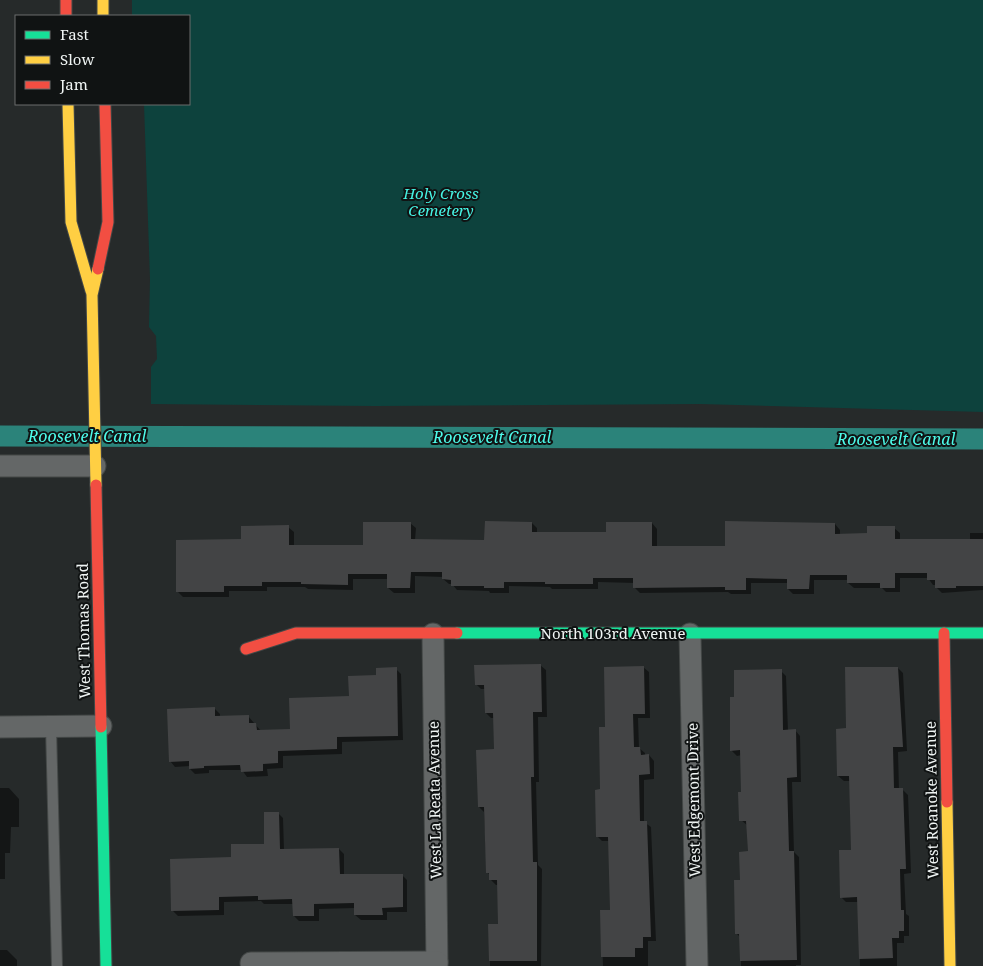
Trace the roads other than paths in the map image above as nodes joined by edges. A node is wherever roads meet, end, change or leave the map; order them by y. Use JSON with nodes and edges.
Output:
{"nodes":[{"id":1,"x":66,"y":0,"type":"edge"},
{"id":2,"x":103,"y":0,"type":"edge"},
{"id":3,"x":66,"y":15,"type":"edge"},
{"id":4,"x":103,"y":15,"type":"edge"},
{"id":5,"x":68,"y":105,"type":"edge"},
{"id":6,"x":105,"y":105,"type":"edge"},
{"id":7,"x":92,"y":295,"type":"junction"},
{"id":8,"x":0,"y":466,"type":"edge"},
{"id":9,"x":95,"y":466,"type":"junction"},
{"id":10,"x":944,"y":633,"type":"junction"},
{"id":11,"x":983,"y":633,"type":"edge"},
{"id":12,"x":433,"y":634,"type":"junction"},
{"id":13,"x":690,"y":634,"type":"junction"},
{"id":14,"x":246,"y":649,"type":"dead end"},
{"id":15,"x":101,"y":726,"type":"junction"},
{"id":16,"x":0,"y":727,"type":"edge"},
{"id":17,"x":51,"y":727,"type":"junction"},
{"id":18,"x":251,"y":964,"type":"dead end"},
{"id":19,"x":437,"y":964,"type":"edge"},
{"id":20,"x":57,"y":966,"type":"edge"},
{"id":21,"x":106,"y":966,"type":"edge"},
{"id":22,"x":697,"y":966,"type":"edge"},
{"id":23,"x":950,"y":966,"type":"edge"}],
"edges":[{"from":1,"to":3,"type":"main road"},
{"from":2,"to":4,"type":"main road"},
{"from":5,"to":7,"type":"main road","name":"West Thomas Road"},
{"from":6,"to":7,"type":"main road","name":"West Thomas Road"},
{"from":7,"to":9,"type":"main road","name":"West Thomas Road"},
{"from":8,"to":9,"type":"street"},
{"from":9,"to":15,"type":"main road","name":"West Thomas Road"},
{"from":10,"to":11,"type":"main road","name":"North 103rd Avenue"},
{"from":10,"to":13,"type":"main road","name":"North 103rd Avenue"},
{"from":10,"to":23,"type":"main road","name":"West Roanoke Avenue"},
{"from":12,"to":13,"type":"main road","name":"North 103rd Avenue"},
{"from":12,"to":14,"type":"main road","name":"North 103rd Avenue"},
{"from":12,"to":19,"type":"street","name":"West La Reata Avenue"},
{"from":13,"to":22,"type":"street","name":"West Edgemont Drive"},
{"from":15,"to":17,"type":"street"},
{"from":15,"to":21,"type":"main road","name":"West Thomas Road"},
{"from":16,"to":17,"type":"street"},
{"from":17,"to":20,"type":"lane"},
{"from":18,"to":19,"type":"street"}]}
